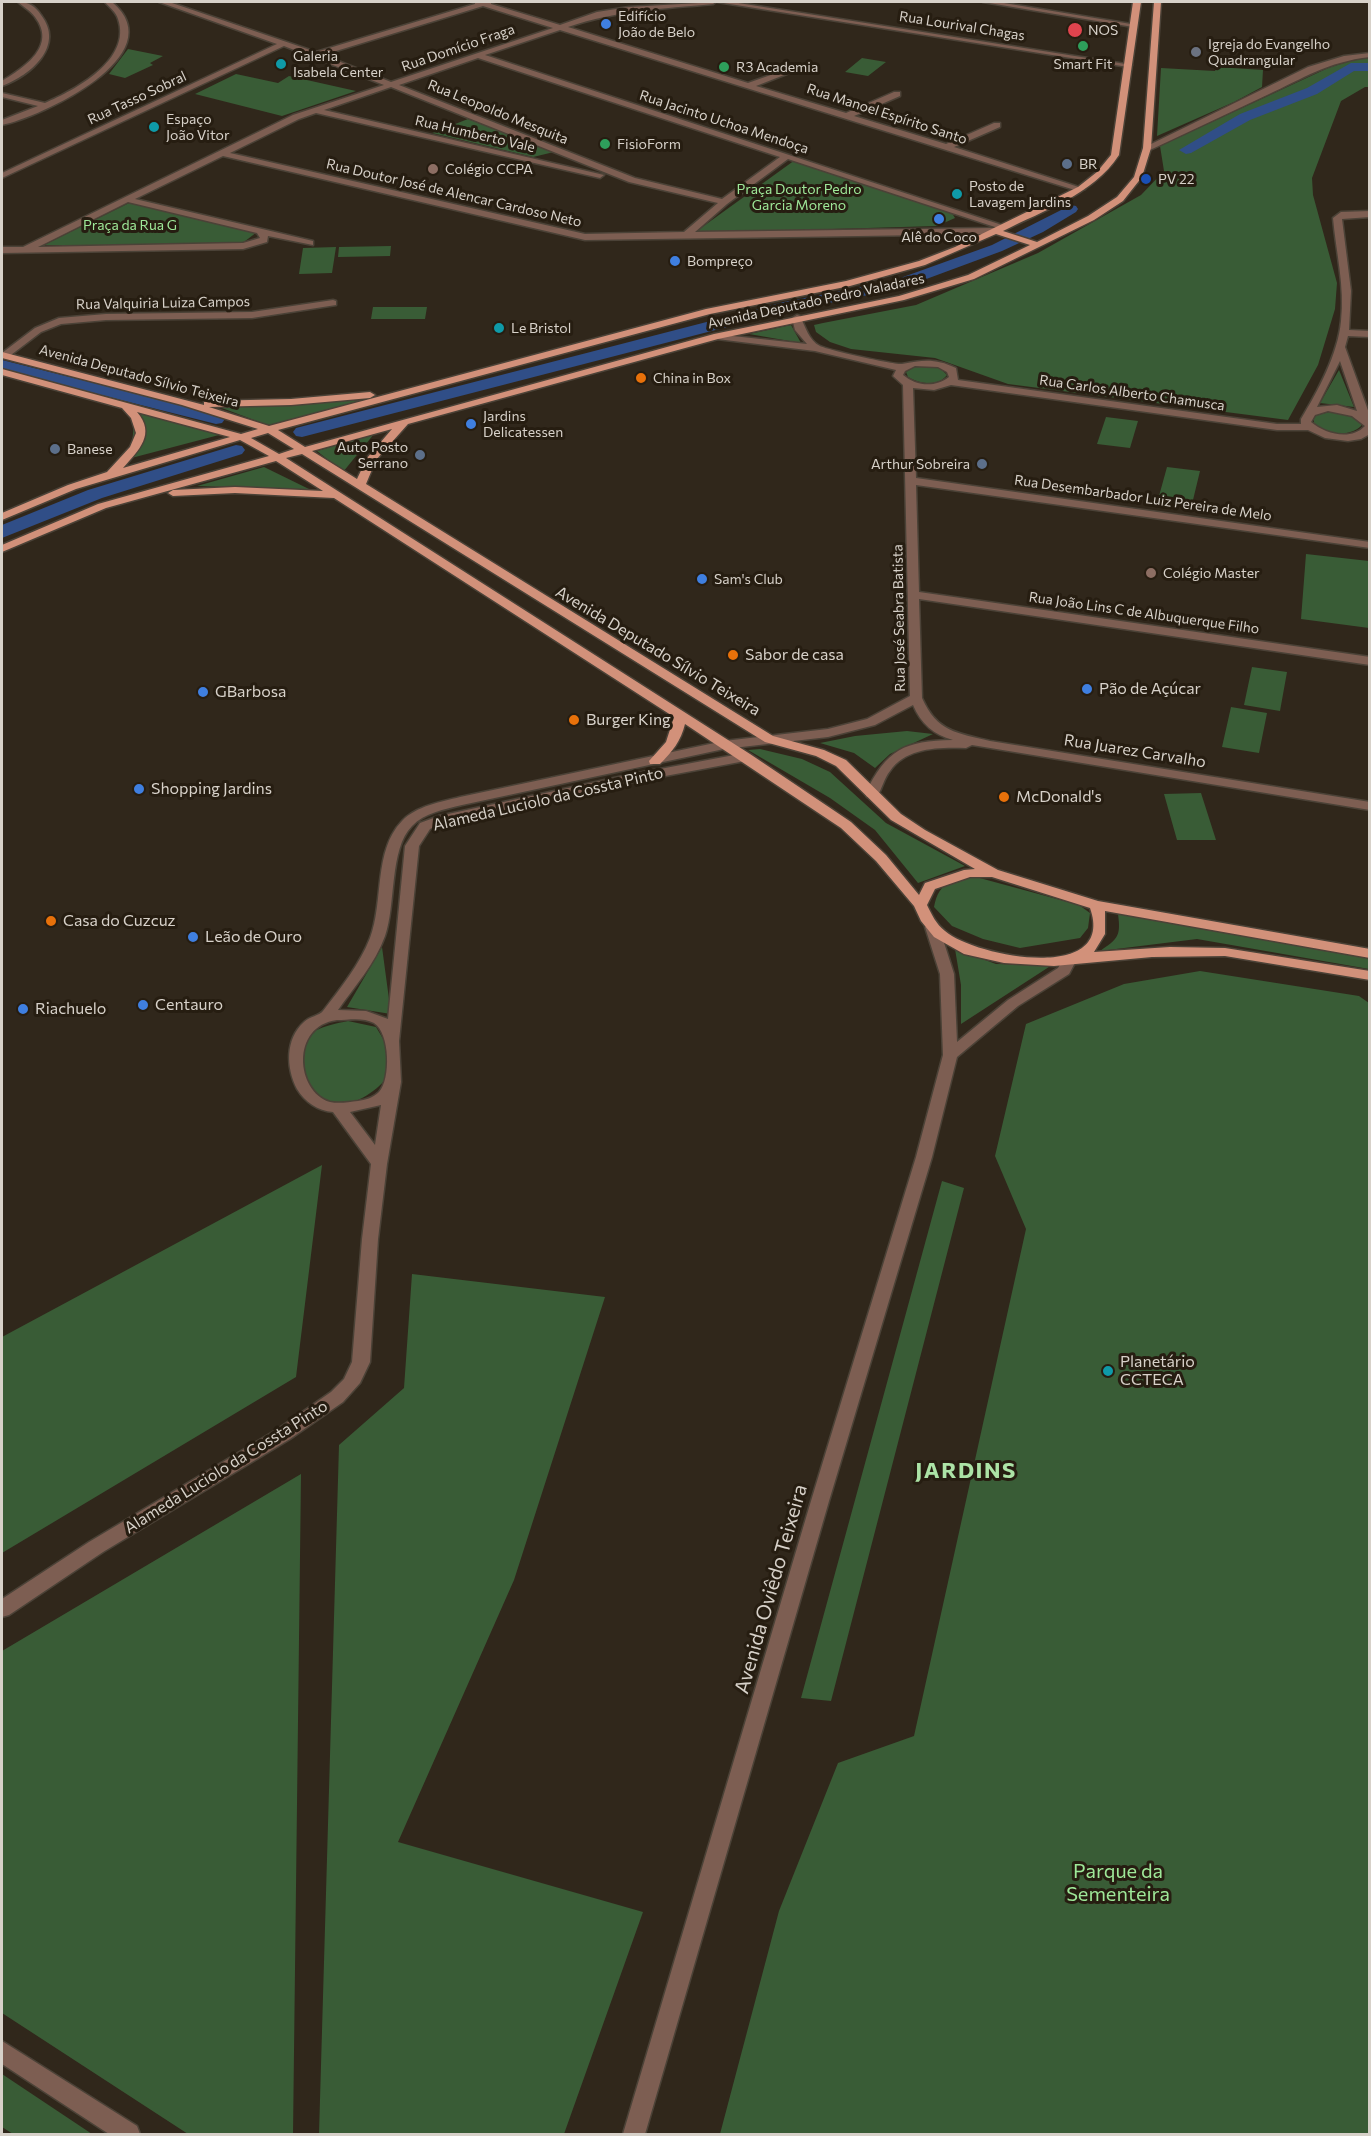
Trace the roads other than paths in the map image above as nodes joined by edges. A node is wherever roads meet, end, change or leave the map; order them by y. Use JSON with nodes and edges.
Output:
{"nodes":[{"id":1,"x":21,"y":2,"type":"edge"},
{"id":2,"x":108,"y":2,"type":"edge"},
{"id":3,"x":163,"y":2,"type":"edge"},
{"id":4,"x":483,"y":2,"type":"edge"},
{"id":5,"x":713,"y":2,"type":"edge"},
{"id":6,"x":721,"y":2,"type":"edge"},
{"id":7,"x":987,"y":2,"type":"edge"},
{"id":8,"x":1137,"y":2,"type":"edge"},
{"id":9,"x":1158,"y":2,"type":"edge"},
{"id":10,"x":1133,"y":25,"type":"junction"},
{"id":11,"x":562,"y":28,"type":"junction"},
{"id":12,"x":283,"y":44,"type":"junction"},
{"id":13,"x":1129,"y":51,"type":"junction"},
{"id":14,"x":1147,"y":54,"type":"junction"},
{"id":15,"x":316,"y":55,"type":"junction"},
{"id":16,"x":1370,"y":55,"type":"edge"},
{"id":17,"x":479,"y":56,"type":"junction"},
{"id":18,"x":1128,"y":65,"type":"junction"},
{"id":19,"x":799,"y":66,"type":"dead end"},
{"id":20,"x":1133,"y":80,"type":"junction"},
{"id":21,"x":1152,"y":83,"type":"junction"},
{"id":22,"x":2,"y":84,"type":"edge"},
{"id":23,"x":392,"y":85,"type":"junction"},
{"id":24,"x":750,"y":85,"type":"junction"},
{"id":25,"x":897,"y":94,"type":"dead end"},
{"id":26,"x":2,"y":95,"type":"edge"},
{"id":27,"x":47,"y":106,"type":"junction"},
{"id":28,"x":313,"y":110,"type":"junction"},
{"id":29,"x":847,"y":116,"type":"junction"},
{"id":30,"x":2,"y":123,"type":"edge"},
{"id":31,"x":997,"y":124,"type":"dead end"},
{"id":32,"x":947,"y":147,"type":"junction"},
{"id":33,"x":1147,"y":148,"type":"junction"},
{"id":34,"x":562,"y":152,"type":"junction"},
{"id":35,"x":220,"y":153,"type":"junction"},
{"id":36,"x":787,"y":156,"type":"junction"},
{"id":37,"x":532,"y":161,"type":"junction"},
{"id":38,"x":2,"y":176,"type":"edge"},
{"id":39,"x":632,"y":180,"type":"junction"},
{"id":40,"x":1081,"y":189,"type":"junction"},
{"id":41,"x":125,"y":199,"type":"junction"},
{"id":42,"x":724,"y":202,"type":"junction"},
{"id":43,"x":961,"y":213,"type":"junction"},
{"id":44,"x":1370,"y":214,"type":"edge"},
{"id":45,"x":946,"y":230,"type":"junction"},
{"id":46,"x":1001,"y":231,"type":"junction"},
{"id":47,"x":262,"y":235,"type":"junction"},
{"id":48,"x":685,"y":236,"type":"junction"},
{"id":49,"x":310,"y":243,"type":"dead end"},
{"id":50,"x":1038,"y":245,"type":"junction"},
{"id":51,"x":27,"y":249,"type":"junction"},
{"id":52,"x":2,"y":250,"type":"edge"},
{"id":53,"x":333,"y":303,"type":"dead end"},
{"id":54,"x":797,"y":318,"type":"junction"},
{"id":55,"x":639,"y":330,"type":"junction"},
{"id":56,"x":1344,"y":333,"type":"junction"},
{"id":57,"x":1370,"y":334,"type":"edge"},
{"id":58,"x":717,"y":336,"type":"junction"},
{"id":59,"x":1340,"y":346,"type":"junction"},
{"id":60,"x":815,"y":348,"type":"junction"},
{"id":61,"x":2,"y":355,"type":"edge"},
{"id":62,"x":631,"y":359,"type":"junction"},
{"id":63,"x":902,"y":368,"type":"junction"},
{"id":64,"x":2,"y":372,"type":"edge"},
{"id":65,"x":951,"y":382,"type":"junction"},
{"id":66,"x":908,"y":384,"type":"junction"},
{"id":67,"x":414,"y":391,"type":"junction"},
{"id":68,"x":186,"y":403,"type":"junction"},
{"id":69,"x":123,"y":405,"type":"junction"},
{"id":70,"x":1308,"y":415,"type":"junction"},
{"id":71,"x":406,"y":422,"type":"junction"},
{"id":72,"x":1310,"y":427,"type":"junction"},
{"id":73,"x":1368,"y":428,"type":"edge"},
{"id":74,"x":269,"y":429,"type":"junction"},
{"id":75,"x":242,"y":437,"type":"junction"},
{"id":76,"x":306,"y":450,"type":"junction"},
{"id":77,"x":279,"y":458,"type":"junction"},
{"id":78,"x":112,"y":474,"type":"junction"},
{"id":79,"x":912,"y":481,"type":"junction"},
{"id":80,"x":360,"y":487,"type":"junction"},
{"id":81,"x":339,"y":495,"type":"junction"},
{"id":82,"x":102,"y":506,"type":"junction"},
{"id":83,"x":8,"y":512,"type":"edge"},
{"id":84,"x":2,"y":516,"type":"edge"},
{"id":85,"x":1370,"y":545,"type":"edge"},
{"id":86,"x":2,"y":549,"type":"edge"},
{"id":87,"x":914,"y":595,"type":"junction"},
{"id":88,"x":1370,"y":661,"type":"edge"},
{"id":89,"x":916,"y":698,"type":"junction"},
{"id":90,"x":680,"y":718,"type":"junction"},
{"id":91,"x":769,"y":739,"type":"junction"},
{"id":92,"x":724,"y":745,"type":"junction"},
{"id":93,"x":990,"y":745,"type":"junction"},
{"id":94,"x":745,"y":757,"type":"junction"},
{"id":95,"x":655,"y":761,"type":"junction"},
{"id":96,"x":872,"y":794,"type":"junction"},
{"id":97,"x":1370,"y":806,"type":"edge"},
{"id":98,"x":993,"y":873,"type":"junction"},
{"id":99,"x":921,"y":905,"type":"junction"},
{"id":100,"x":1096,"y":905,"type":"junction"},
{"id":101,"x":932,"y":927,"type":"junction"},
{"id":102,"x":1370,"y":954,"type":"edge"},
{"id":103,"x":1074,"y":958,"type":"junction"},
{"id":104,"x":1370,"y":976,"type":"edge"},
{"id":105,"x":327,"y":1016,"type":"junction"},
{"id":106,"x":393,"y":1040,"type":"junction"},
{"id":107,"x":950,"y":1055,"type":"junction"},
{"id":108,"x":393,"y":1082,"type":"junction"},
{"id":109,"x":339,"y":1109,"type":"junction"},
{"id":110,"x":379,"y":1164,"type":"junction"},
{"id":111,"x":2,"y":1609,"type":"edge"},
{"id":112,"x":2,"y":2052,"type":"edge"},
{"id":113,"x":129,"y":2134,"type":"edge"},
{"id":114,"x":634,"y":2134,"type":"edge"}],
"edges":[{"from":1,"to":22,"type":"street"},
{"from":2,"to":27,"type":"street"},
{"from":3,"to":12,"type":"street","name":"Rua Leopoldo Mesquita"},
{"from":4,"to":11,"type":"street","name":"Rua Manoel Espírito Santo"},
{"from":4,"to":15,"type":"street"},
{"from":5,"to":11,"type":"street","name":"Rua Domício Fraga"},
{"from":6,"to":18,"type":"street","name":"Rua Lourival Chagas"},
{"from":7,"to":10,"type":"street"},
{"from":8,"to":10,"type":"main road","name":"Avenida Deputado Pedro Valadares"},
{"from":9,"to":14,"type":"main road","name":"Avenida Deputado Pedro Valadares"},
{"from":10,"to":13,"type":"main road","name":"Avenida Deputado Pedro Valadares"},
{"from":11,"to":17,"type":"street","name":"Rua Domício Fraga"},
{"from":11,"to":24,"type":"street","name":"Rua Manoel Espírito Santo"},
{"from":12,"to":15,"type":"street","name":"Rua Leopoldo Mesquita"},
{"from":12,"to":38,"type":"street","name":"Rua Tasso Sobral"},
{"from":13,"to":14,"type":"main road"},
{"from":13,"to":18,"type":"main road","name":"Avenida Deputado Pedro Valadares"},
{"from":14,"to":21,"type":"main road","name":"Avenida Deputado Pedro Valadares"},
{"from":15,"to":23,"type":"street","name":"Rua Leopoldo Mesquita"},
{"from":16,"to":33,"type":"street"},
{"from":17,"to":23,"type":"street","name":"Rua Domício Fraga"},
{"from":17,"to":36,"type":"street","name":"Rua Jacinto Uchoa Mendoça"},
{"from":18,"to":20,"type":"main road","name":"Avenida Deputado Pedro Valadares"},
{"from":19,"to":24,"type":"street"},
{"from":20,"to":21,"type":"main road"},
{"from":20,"to":40,"type":"main road","name":"Avenida Deputado Pedro Valadares"},
{"from":21,"to":33,"type":"main road","name":"Avenida Deputado Pedro Valadares"},
{"from":23,"to":28,"type":"street","name":"Rua Domício Fraga"},
{"from":23,"to":34,"type":"street","name":"Rua Leopoldo Mesquita"},
{"from":24,"to":29,"type":"street","name":"Rua Manoel Espírito Santo"},
{"from":25,"to":29,"type":"street"},
{"from":26,"to":27,"type":"street"},
{"from":27,"to":30,"type":"street"},
{"from":28,"to":35,"type":"street","name":"Rua Domício Fraga"},
{"from":28,"to":37,"type":"street","name":"Rua Humberto Vale"},
{"from":29,"to":32,"type":"street","name":"Rua Manoel Espírito Santo"},
{"from":31,"to":32,"type":"street"},
{"from":32,"to":40,"type":"street","name":"Rua Manoel Espírito Santo"},
{"from":33,"to":50,"type":"main road","name":"Avenida Deputado Pedro Valadares"},
{"from":34,"to":37,"type":"street"},
{"from":34,"to":39,"type":"street","name":"Rua Leopoldo Mesquita"},
{"from":35,"to":41,"type":"street","name":"Rua Domício Fraga"},
{"from":35,"to":48,"type":"street","name":"Rua Doutor José de Alencar Cardoso Neto"},
{"from":36,"to":42,"type":"street"},
{"from":36,"to":43,"type":"street","name":"Rua Jacinto Uchoa Mendoça"},
{"from":37,"to":39,"type":"street","name":"Rua Humberto Vale"},
{"from":39,"to":42,"type":"street","name":"Rua Leopoldo Mesquita"},
{"from":40,"to":46,"type":"main road","name":"Avenida Deputado Pedro Valadares"},
{"from":41,"to":47,"type":"street"},
{"from":41,"to":51,"type":"street","name":"Rua Domício Fraga"},
{"from":42,"to":48,"type":"street"},
{"from":43,"to":45,"type":"street"},
{"from":43,"to":46,"type":"street","name":"Rua Jacinto Uchoa Mendoça"},
{"from":44,"to":56,"type":"street"},
{"from":45,"to":46,"type":"street"},
{"from":45,"to":48,"type":"street"},
{"from":46,"to":50,"type":"main road"},
{"from":46,"to":55,"type":"main road","name":"Avenida Deputado Pedro Valadares"},
{"from":47,"to":49,"type":"street"},
{"from":47,"to":51,"type":"street"},
{"from":50,"to":54,"type":"main road","name":"Avenida Deputado Pedro Valadares"},
{"from":51,"to":52,"type":"street"},
{"from":53,"to":61,"type":"street","name":"Rua Valquiria Luiza Campos"},
{"from":54,"to":58,"type":"main road","name":"Avenida Deputado Pedro Valadares"},
{"from":54,"to":60,"type":"street"},
{"from":55,"to":62,"type":"main road"},
{"from":55,"to":67,"type":"main road","name":"Avenida Deputado Pedro Valadares"},
{"from":56,"to":57,"type":"street"},
{"from":56,"to":59,"type":"street"},
{"from":58,"to":60,"type":"street"},
{"from":58,"to":62,"type":"main road","name":"Avenida Deputado Pedro Valadares"},
{"from":59,"to":70,"type":"street"},
{"from":59,"to":73,"type":"street"},
{"from":60,"to":63,"type":"street"},
{"from":61,"to":68,"type":"main road","name":"Avenida Deputado Sílvio Teixeira"},
{"from":62,"to":71,"type":"main road","name":"Avenida Deputado Pedro Valadares"},
{"from":63,"to":65,"type":"street"},
{"from":63,"to":66,"type":"street","name":"Rua José Seabra Batista"},
{"from":64,"to":69,"type":"main road","name":"Avenida Deputado Sílvio Teixeira"},
{"from":65,"to":66,"type":"street","name":"Rua Carlos Alberto Chamusca"},
{"from":65,"to":72,"type":"street","name":"Rua Carlos Alberto Chamusca"},
{"from":66,"to":79,"type":"street","name":"Rua José Seabra Batista"},
{"from":67,"to":68,"type":"main road"},
{"from":67,"to":74,"type":"main road","name":"Avenida Deputado Pedro Valadares"},
{"from":68,"to":74,"type":"main road","name":"Avenida Deputado Sílvio Teixeira"},
{"from":69,"to":75,"type":"main road","name":"Avenida Deputado Sílvio Teixeira"},
{"from":69,"to":78,"type":"main road"},
{"from":70,"to":72,"type":"street"},
{"from":70,"to":73,"type":"street"},
{"from":71,"to":76,"type":"main road","name":"Avenida Deputado Pedro Valadares"},
{"from":71,"to":80,"type":"main road"},
{"from":72,"to":73,"type":"street","name":"Rua Carlos Alberto Chamusca"},
{"from":74,"to":75,"type":"main road","name":"Avenida Deputado Pedro Valadares"},
{"from":74,"to":76,"type":"main road","name":"Avenida Deputado Sílvio Teixeira"},
{"from":75,"to":77,"type":"main road","name":"Avenida Deputado Sílvio Teixeira"},
{"from":75,"to":78,"type":"main road","name":"Avenida Deputado Pedro Valadares"},
{"from":76,"to":77,"type":"main road","name":"Avenida Deputado Pedro Valadares"},
{"from":76,"to":80,"type":"main road","name":"Avenida Deputado Sílvio Teixeira"},
{"from":77,"to":81,"type":"main road"},
{"from":77,"to":82,"type":"main road","name":"Avenida Deputado Pedro Valadares"},
{"from":78,"to":83,"type":"main road","name":"Avenida Deputado Pedro Valadares"},
{"from":79,"to":85,"type":"street","name":"Rua Desembarbador Luiz Pereira de Melo"},
{"from":79,"to":87,"type":"street","name":"Rua José Seabra Batista"},
{"from":80,"to":91,"type":"main road","name":"Avenida Deputado Sílvio Teixeira"},
{"from":81,"to":82,"type":"main road"},
{"from":81,"to":90,"type":"main road"},
{"from":82,"to":86,"type":"main road"},
{"from":83,"to":84,"type":"main road","name":"Avenida Deputado Pedro Valadares"},
{"from":87,"to":88,"type":"street","name":"Rua João Lins C de Albuquerque Filho"},
{"from":87,"to":89,"type":"street","name":"Rua José Seabra Batista"},
{"from":89,"to":91,"type":"street","name":"Rua José Seabra Batista"},
{"from":89,"to":93,"type":"street","name":"Rua Juarez Carvalho"},
{"from":90,"to":92,"type":"main road"},
{"from":90,"to":95,"type":"main road"},
{"from":91,"to":92,"type":"street","name":"Rua José Seabra Batista"},
{"from":91,"to":96,"type":"main road","name":"Avenida Deputado Sílvio Teixeira"},
{"from":92,"to":94,"type":"main road"},
{"from":92,"to":95,"type":"street","name":"Alameda Luciolo da Cossta Pinto"},
{"from":93,"to":96,"type":"street"},
{"from":93,"to":97,"type":"street","name":"Rua Juarez Carvalho"},
{"from":94,"to":99,"type":"main road"},
{"from":94,"to":106,"type":"street","name":"Alameda Luciolo da Cossta Pinto"},
{"from":95,"to":105,"type":"street","name":"Alameda Luciolo da Cossta Pinto"},
{"from":96,"to":98,"type":"main road","name":"Avenida Deputado Sílvio Teixeira"},
{"from":98,"to":99,"type":"main road"},
{"from":98,"to":100,"type":"main road"},
{"from":99,"to":101,"type":"main road"},
{"from":100,"to":102,"type":"main road"},
{"from":100,"to":103,"type":"main road"},
{"from":101,"to":103,"type":"main road"},
{"from":101,"to":107,"type":"street","name":"Avenida Oviêdo Teixeira"},
{"from":103,"to":104,"type":"main road"},
{"from":103,"to":107,"type":"street"},
{"from":105,"to":106,"type":"street"},
{"from":105,"to":109,"type":"street"},
{"from":106,"to":108,"type":"street"},
{"from":107,"to":114,"type":"street","name":"Avenida Oviêdo Teixeira"},
{"from":108,"to":109,"type":"street"},
{"from":108,"to":110,"type":"street","name":"Alameda Luciolo da Cossta Pinto"},
{"from":109,"to":110,"type":"street"},
{"from":110,"to":111,"type":"street","name":"Alameda Luciolo da Cossta Pinto"},
{"from":112,"to":113,"type":"street"}]}
